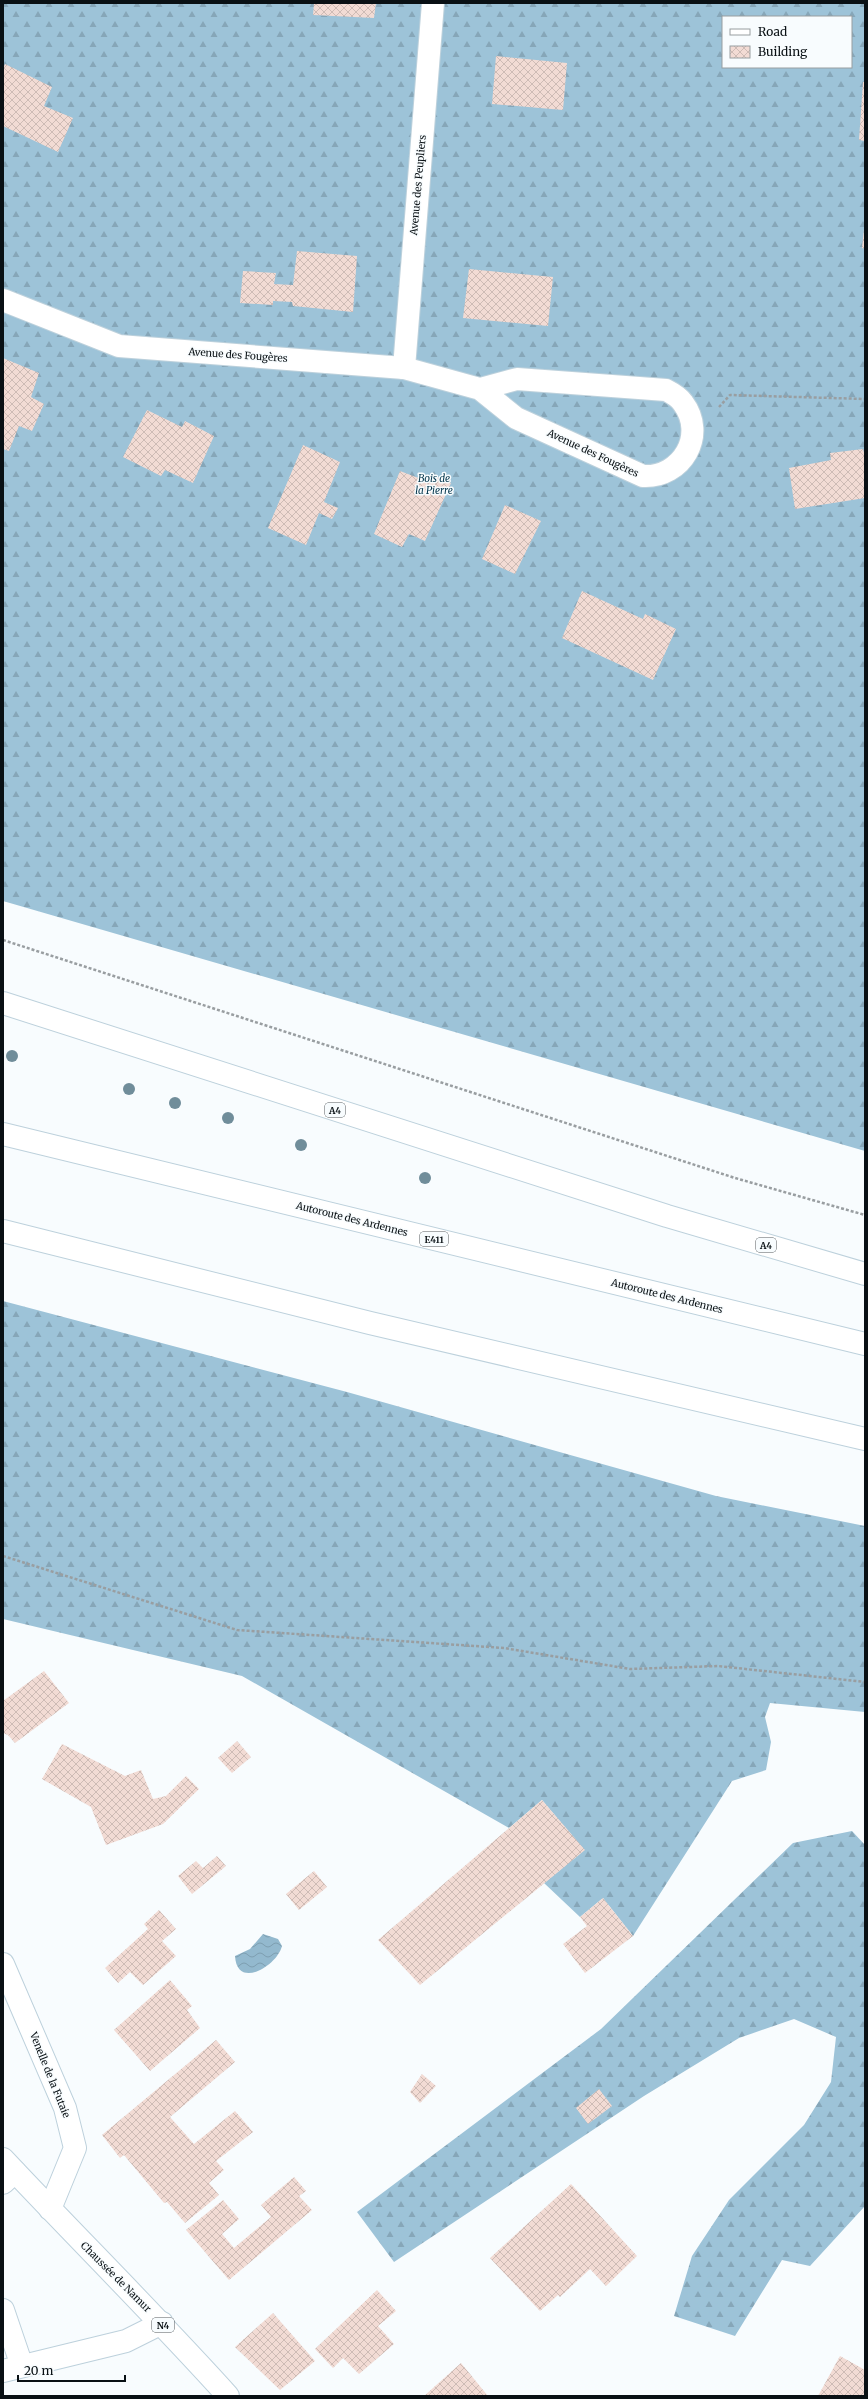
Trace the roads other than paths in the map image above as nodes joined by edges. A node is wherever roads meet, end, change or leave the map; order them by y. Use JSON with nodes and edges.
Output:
{"nodes":[{"id":1,"x":433,"y":3,"type":"edge"},
{"id":2,"x":3,"y":300,"type":"edge"},
{"id":3,"x":404,"y":368,"type":"junction"},
{"id":4,"x":480,"y":389,"type":"junction"},
{"id":5,"x":3,"y":1003,"type":"edge"},
{"id":6,"x":3,"y":1134,"type":"edge"},
{"id":7,"x":3,"y":1230,"type":"edge"},
{"id":8,"x":865,"y":1274,"type":"edge"},
{"id":9,"x":865,"y":1344,"type":"edge"},
{"id":10,"x":865,"y":1439,"type":"edge"},
{"id":11,"x":3,"y":1964,"type":"edge"},
{"id":12,"x":7,"y":2171,"type":"edge"},
{"id":13,"x":50,"y":2209,"type":"junction"},
{"id":14,"x":3,"y":2310,"type":"edge"},
{"id":15,"x":162,"y":2323,"type":"junction"},
{"id":16,"x":12,"y":2369,"type":"edge"},
{"id":17,"x":228,"y":2396,"type":"edge"}],
"edges":[{"from":1,"to":3,"type":"main road","name":"Avenue des Peupliers"},
{"from":2,"to":3,"type":"main road","name":"Avenue des Fougères"},
{"from":3,"to":4,"type":"main road","name":"Avenue des Fougères"},
{"from":4,"to":4,"type":"main road","name":"Avenue des Fougères"},
{"from":5,"to":8,"type":"main road","number":"A4"},
{"from":6,"to":9,"type":"main road","name":"Autoroute des Ardennes","number":"E411"},
{"from":7,"to":10,"type":"main road"},
{"from":11,"to":13,"type":"main road","name":"Venelle de la Futaie"},
{"from":12,"to":13,"type":"main road","name":"Chaussée de Namur","number":"N4"},
{"from":13,"to":15,"type":"main road","name":"Chaussée de Namur","number":"N4"},
{"from":14,"to":16,"type":"main road"},
{"from":15,"to":16,"type":"main road"},
{"from":15,"to":17,"type":"main road","name":"Chaussée de Namur","number":"N4"}]}
